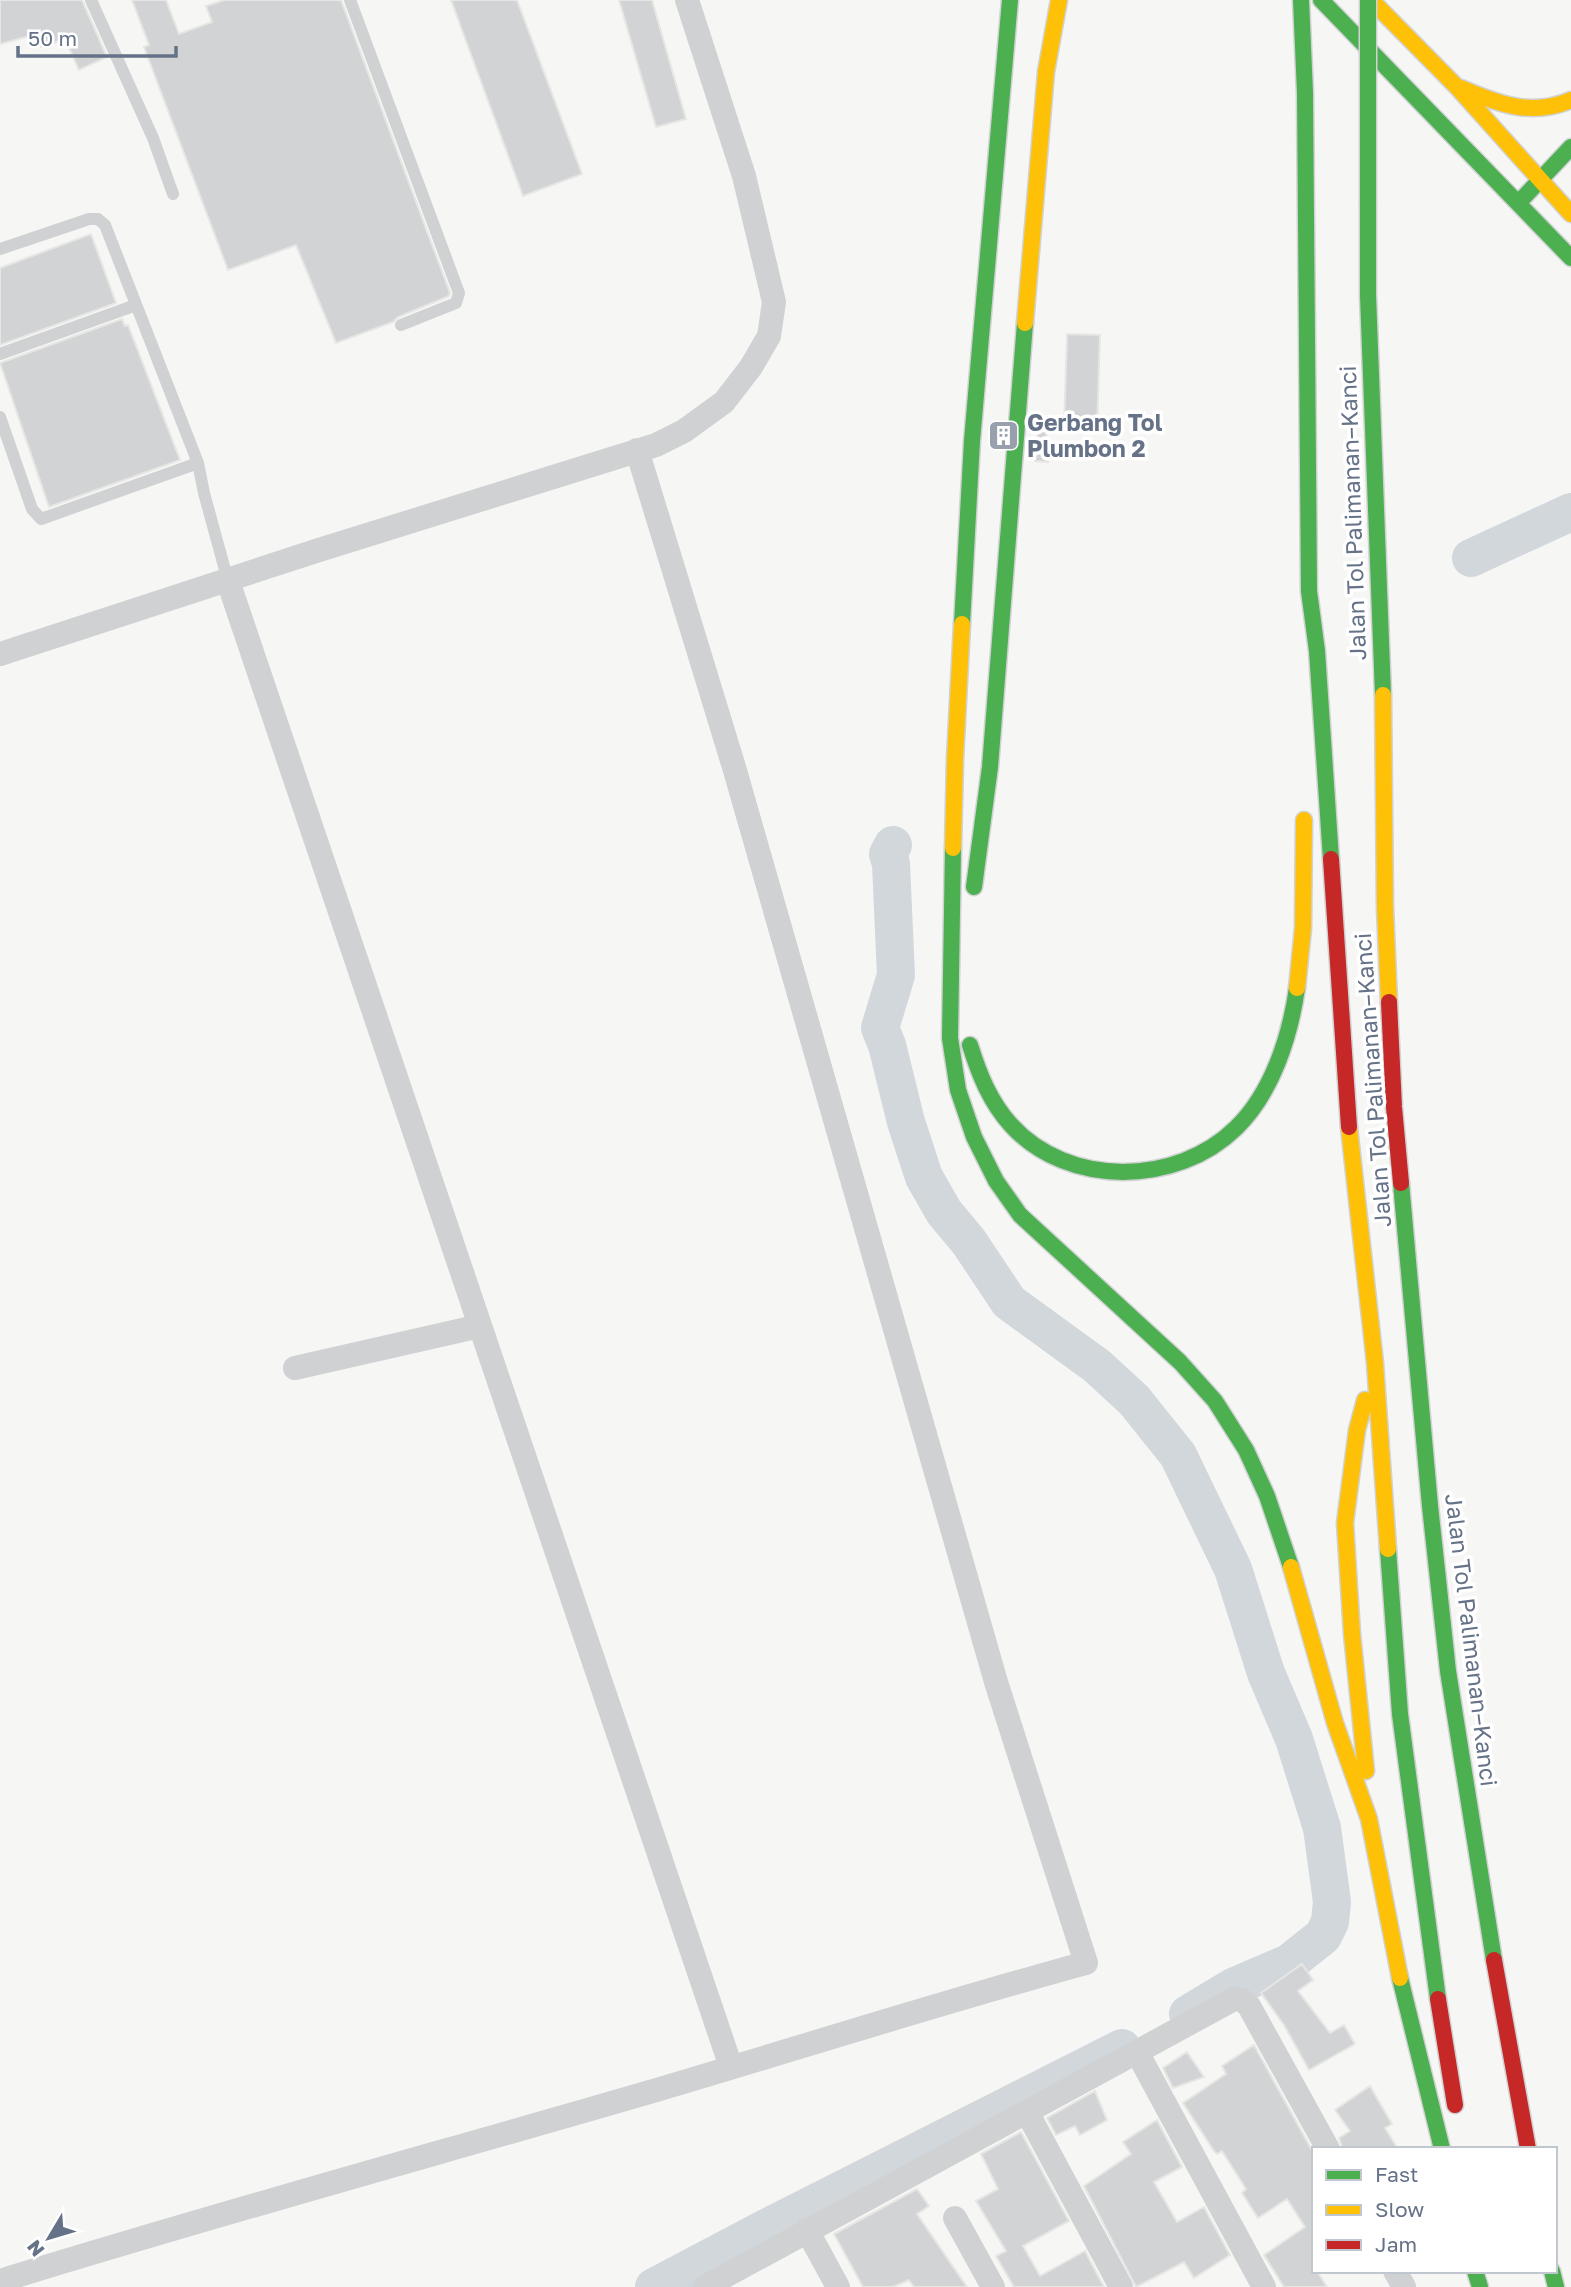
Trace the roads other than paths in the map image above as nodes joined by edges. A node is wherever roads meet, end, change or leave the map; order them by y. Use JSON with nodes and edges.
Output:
{"nodes":[{"id":1,"x":91,"y":0,"type":"edge"},
{"id":2,"x":351,"y":0,"type":"edge"},
{"id":3,"x":688,"y":0,"type":"edge"},
{"id":4,"x":1010,"y":0,"type":"edge"},
{"id":5,"x":1023,"y":0,"type":"edge"},
{"id":6,"x":1059,"y":0,"type":"edge"},
{"id":7,"x":1301,"y":0,"type":"edge"},
{"id":8,"x":1321,"y":0,"type":"edge"},
{"id":9,"x":1370,"y":0,"type":"edge"},
{"id":10,"x":1006,"y":48,"type":"junction"},
{"id":11,"x":1456,"y":86,"type":"junction"},
{"id":12,"x":1571,"y":100,"type":"edge"},
{"id":13,"x":1571,"y":148,"type":"edge"},
{"id":14,"x":1541,"y":180,"type":"junction"},
{"id":15,"x":173,"y":194,"type":"dead end"},
{"id":16,"x":1518,"y":203,"type":"junction"},
{"id":17,"x":1568,"y":203,"type":"edge"},
{"id":18,"x":1540,"y":226,"type":"junction"},
{"id":19,"x":0,"y":249,"type":"edge"},
{"id":20,"x":1571,"y":258,"type":"edge"},
{"id":21,"x":136,"y":305,"type":"junction"},
{"id":22,"x":401,"y":324,"type":"dead end"},
{"id":23,"x":0,"y":354,"type":"edge"},
{"id":24,"x":0,"y":417,"type":"edge"},
{"id":25,"x":637,"y":450,"type":"junction"},
{"id":26,"x":198,"y":463,"type":"junction"},
{"id":27,"x":228,"y":581,"type":"junction"},
{"id":28,"x":1309,"y":590,"type":"junction"},
{"id":29,"x":0,"y":654,"type":"edge"},
{"id":30,"x":1304,"y":703,"type":"dead end"},
{"id":31,"x":1304,"y":798,"type":"dead end"},
{"id":32,"x":972,"y":903,"type":"dead end"},
{"id":33,"x":967,"y":966,"type":"dead end"},
{"id":34,"x":966,"y":1004,"type":"dead end"},
{"id":35,"x":969,"y":1032,"type":"dead end"},
{"id":36,"x":480,"y":1325,"type":"junction"},
{"id":37,"x":1375,"y":1363,"type":"junction"},
{"id":38,"x":295,"y":1368,"type":"dead end"},
{"id":39,"x":1369,"y":1819,"type":"junction"},
{"id":40,"x":1137,"y":2052,"type":"junction"},
{"id":41,"x":731,"y":2067,"type":"junction"},
{"id":42,"x":1027,"y":2112,"type":"junction"},
{"id":43,"x":1458,"y":2123,"type":"dead end"},
{"id":44,"x":1327,"y":2147,"type":"edge"},
{"id":45,"x":1442,"y":2147,"type":"edge"},
{"id":46,"x":1528,"y":2147,"type":"edge"},
{"id":47,"x":955,"y":2218,"type":"dead end"},
{"id":48,"x":807,"y":2230,"type":"junction"},
{"id":49,"x":0,"y":2281,"type":"edge"},
{"id":50,"x":705,"y":2287,"type":"edge"},
{"id":51,"x":838,"y":2287,"type":"edge"},
{"id":52,"x":993,"y":2287,"type":"edge"},
{"id":53,"x":1121,"y":2287,"type":"edge"},
{"id":54,"x":1264,"y":2287,"type":"edge"}],
"edges":[{"from":1,"to":15,"type":"lane"},
{"from":2,"to":22,"type":"lane"},
{"from":3,"to":25,"type":"street"},
{"from":4,"to":10,"type":"highway"},
{"from":5,"to":10,"type":"highway"},
{"from":6,"to":32,"type":"highway"},
{"from":7,"to":28,"type":"highway","name":"Jalan Tol Palimanan–Kanci"},
{"from":8,"to":16,"type":"highway"},
{"from":9,"to":11,"type":"highway"},
{"from":9,"to":46,"type":"highway","name":"Jalan Tol Palimanan–Kanci","bridge":true},
{"from":10,"to":39,"type":"highway"},
{"from":11,"to":12,"type":"highway"},
{"from":11,"to":14,"type":"highway"},
{"from":13,"to":14,"type":"highway"},
{"from":14,"to":16,"type":"highway"},
{"from":14,"to":17,"type":"highway"},
{"from":16,"to":18,"type":"highway"},
{"from":17,"to":18,"type":"highway"},
{"from":18,"to":20,"type":"highway"},
{"from":19,"to":21,"type":"lane"},
{"from":21,"to":23,"type":"lane"},
{"from":21,"to":26,"type":"lane"},
{"from":24,"to":26,"type":"lane"},
{"from":25,"to":27,"type":"street"},
{"from":25,"to":41,"type":"street"},
{"from":26,"to":27,"type":"lane"},
{"from":27,"to":29,"type":"street"},
{"from":27,"to":36,"type":"street"},
{"from":28,"to":30,"type":"highway"},
{"from":28,"to":37,"type":"highway","name":"Jalan Tol Palimanan–Kanci"},
{"from":31,"to":35,"type":"highway"},
{"from":33,"to":34,"type":"highway"},
{"from":36,"to":38,"type":"street"},
{"from":36,"to":41,"type":"street"},
{"from":37,"to":39,"type":"highway"},
{"from":37,"to":43,"type":"highway","name":"Jalan Tol Palimanan–Kanci"},
{"from":39,"to":45,"type":"highway"},
{"from":40,"to":42,"type":"street"},
{"from":40,"to":44,"type":"street"},
{"from":40,"to":54,"type":"street"},
{"from":41,"to":49,"type":"street"},
{"from":42,"to":48,"type":"street"},
{"from":42,"to":53,"type":"street"},
{"from":47,"to":52,"type":"street"},
{"from":48,"to":50,"type":"street"},
{"from":48,"to":51,"type":"street"}]}
